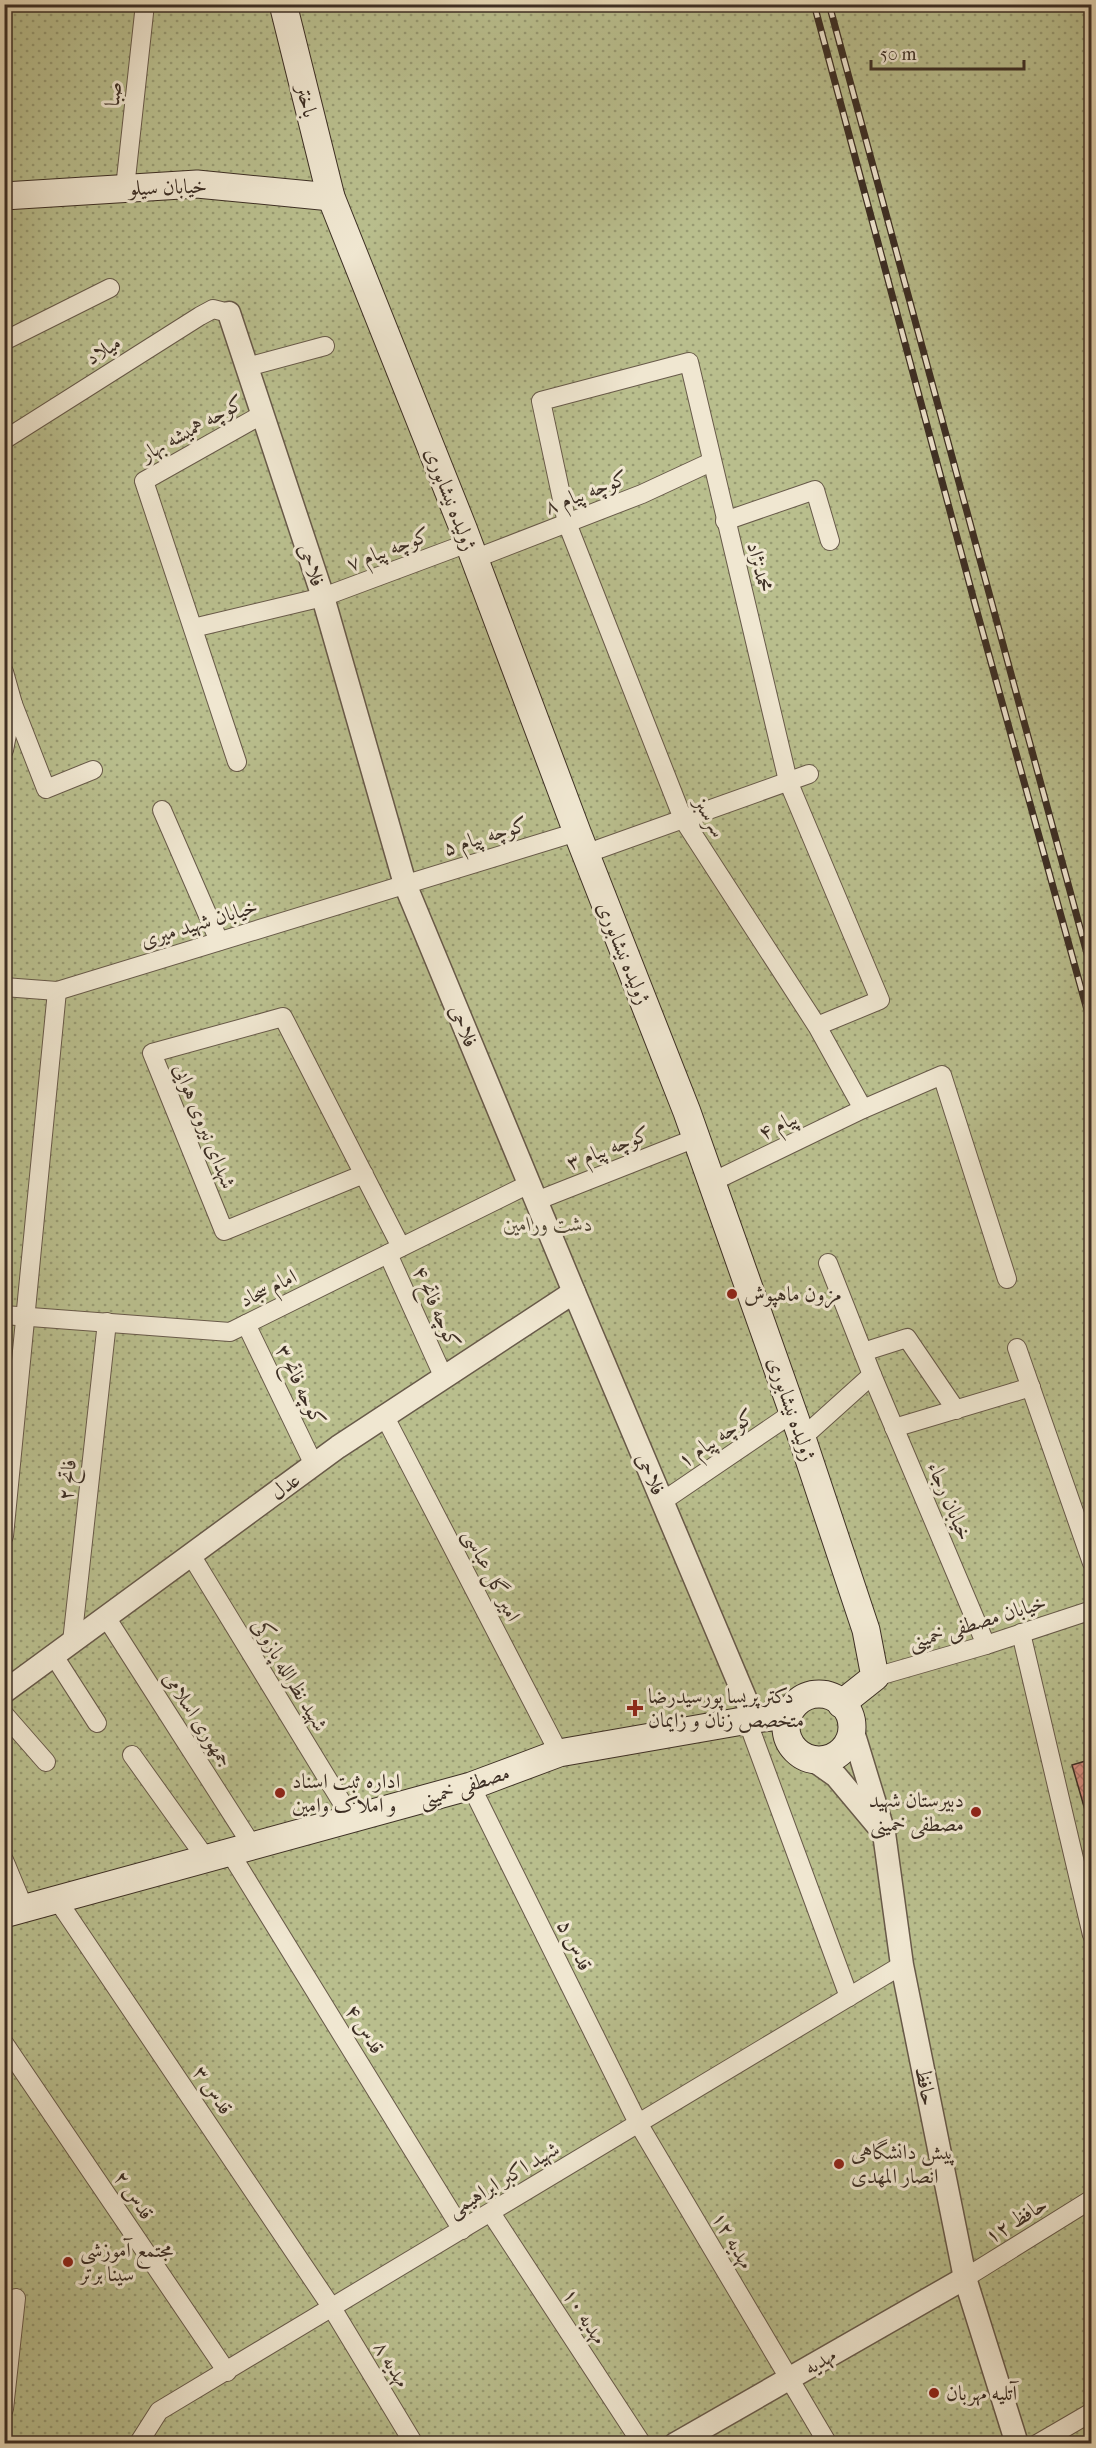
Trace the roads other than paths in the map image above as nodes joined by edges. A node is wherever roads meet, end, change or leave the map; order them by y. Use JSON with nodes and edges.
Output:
{"nodes":[{"id":1,"x":144,"y":4,"type":"edge"},
{"id":2,"x":283,"y":4,"type":"edge"},
{"id":3,"x":125,"y":188,"type":"junction"},
{"id":4,"x":4,"y":196,"type":"edge"},
{"id":5,"x":331,"y":197,"type":"junction"},
{"id":6,"x":111,"y":288,"type":"dead end"},
{"id":7,"x":229,"y":313,"type":"joint"},
{"id":8,"x":4,"y":340,"type":"edge"},
{"id":9,"x":325,"y":346,"type":"dead end"},
{"id":10,"x":689,"y":362,"type":"joint"},
{"id":11,"x":247,"y":367,"type":"junction"},
{"id":12,"x":262,"y":414,"type":"junction"},
{"id":13,"x":4,"y":440,"type":"edge"},
{"id":14,"x":711,"y":462,"type":"junction"},
{"id":15,"x":725,"y":521,"type":"junction"},
{"id":16,"x":567,"y":523,"type":"junction"},
{"id":17,"x":830,"y":541,"type":"dead end"},
{"id":18,"x":471,"y":551,"type":"junction"},
{"id":19,"x":323,"y":597,"type":"junction"},
{"id":20,"x":193,"y":628,"type":"junction"},
{"id":21,"x":4,"y":672,"type":"edge"},
{"id":22,"x":13,"y":704,"type":"junction"},
{"id":23,"x":4,"y":750,"type":"edge"},
{"id":24,"x":237,"y":762,"type":"dead end"},
{"id":25,"x":93,"y":770,"type":"dead end"},
{"id":26,"x":809,"y":774,"type":"dead end"},
{"id":27,"x":788,"y":781,"type":"junction"},
{"id":28,"x":162,"y":810,"type":"dead end"},
{"id":29,"x":682,"y":819,"type":"junction"},
{"id":30,"x":581,"y":843,"type":"junction"},
{"id":31,"x":405,"y":884,"type":"junction"},
{"id":32,"x":219,"y":941,"type":"junction"},
{"id":33,"x":4,"y":987,"type":"edge"},
{"id":34,"x":57,"y":991,"type":"junction"},
{"id":35,"x":817,"y":1026,"type":"junction"},
{"id":36,"x":863,"y":1108,"type":"junction"},
{"id":37,"x":696,"y":1138,"type":"junction"},
{"id":38,"x":364,"y":1174,"type":"junction"},
{"id":39,"x":712,"y":1182,"type":"junction"},
{"id":40,"x":533,"y":1192,"type":"junction"},
{"id":41,"x":395,"y":1250,"type":"junction"},
{"id":42,"x":828,"y":1263,"type":"dead end"},
{"id":43,"x":1007,"y":1279,"type":"dead end"},
{"id":44,"x":574,"y":1292,"type":"junction"},
{"id":45,"x":4,"y":1315,"type":"edge"},
{"id":46,"x":27,"y":1317,"type":"junction"},
{"id":47,"x":107,"y":1322,"type":"junction"},
{"id":48,"x":246,"y":1324,"type":"junction"},
{"id":49,"x":1017,"y":1348,"type":"dead end"},
{"id":50,"x":863,"y":1352,"type":"junction"},
{"id":51,"x":872,"y":1376,"type":"junction"},
{"id":52,"x":444,"y":1378,"type":"junction"},
{"id":53,"x":1030,"y":1387,"type":"junction"},
{"id":54,"x":956,"y":1410,"type":"junction"},
{"id":55,"x":794,"y":1412,"type":"junction"},
{"id":56,"x":385,"y":1417,"type":"junction"},
{"id":57,"x":894,"y":1428,"type":"junction"},
{"id":58,"x":802,"y":1438,"type":"junction"},
{"id":59,"x":315,"y":1465,"type":"junction"},
{"id":60,"x":663,"y":1501,"type":"junction"},
{"id":61,"x":4,"y":1536,"type":"edge"},
{"id":62,"x":191,"y":1555,"type":"junction"},
{"id":63,"x":1092,"y":1563,"type":"edge"},
{"id":64,"x":1092,"y":1610,"type":"edge"},
{"id":65,"x":106,"y":1617,"type":"junction"},
{"id":66,"x":1021,"y":1633,"type":"junction"},
{"id":67,"x":72,"y":1642,"type":"junction"},
{"id":68,"x":986,"y":1645,"type":"junction"},
{"id":69,"x":54,"y":1656,"type":"junction"},
{"id":70,"x":875,"y":1677,"type":"junction"},
{"id":71,"x":4,"y":1692,"type":"edge"},
{"id":72,"x":4,"y":1713,"type":"edge"},
{"id":73,"x":846,"y":1714,"type":"junction"},
{"id":74,"x":788,"y":1715,"type":"junction"},
{"id":75,"x":750,"y":1719,"type":"junction"},
{"id":76,"x":97,"y":1723,"type":"dead end"},
{"id":77,"x":559,"y":1753,"type":"junction"},
{"id":78,"x":132,"y":1755,"type":"dead end"},
{"id":79,"x":812,"y":1759,"type":"junction"},
{"id":80,"x":46,"y":1762,"type":"dead end"},
{"id":81,"x":471,"y":1786,"type":"junction"},
{"id":82,"x":352,"y":1819,"type":"junction"},
{"id":83,"x":884,"y":1833,"type":"junction"},
{"id":84,"x":228,"y":1851,"type":"junction"},
{"id":85,"x":4,"y":1860,"type":"edge"},
{"id":86,"x":56,"y":1898,"type":"junction"},
{"id":87,"x":14,"y":1911,"type":"edge"},
{"id":88,"x":1092,"y":1935,"type":"edge"},
{"id":89,"x":902,"y":1965,"type":"junction"},
{"id":90,"x":849,"y":1997,"type":"junction"},
{"id":91,"x":4,"y":2043,"type":"edge"},
{"id":92,"x":638,"y":2123,"type":"junction"},
{"id":93,"x":1092,"y":2199,"type":"edge"},
{"id":94,"x":491,"y":2213,"type":"junction"},
{"id":95,"x":462,"y":2230,"type":"junction"},
{"id":96,"x":965,"y":2278,"type":"junction"},
{"id":97,"x":16,"y":2298,"type":"dead end"},
{"id":98,"x":332,"y":2308,"type":"junction"},
{"id":99,"x":227,"y":2372,"type":"junction"},
{"id":100,"x":788,"y":2379,"type":"junction"},
{"id":101,"x":4,"y":2409,"type":"edge"},
{"id":102,"x":1092,"y":2412,"type":"edge"},
{"id":103,"x":138,"y":2444,"type":"edge"},
{"id":104,"x":414,"y":2444,"type":"edge"},
{"id":105,"x":642,"y":2444,"type":"edge"},
{"id":106,"x":675,"y":2444,"type":"edge"},
{"id":107,"x":828,"y":2444,"type":"edge"},
{"id":108,"x":1017,"y":2444,"type":"edge"},
{"id":109,"x":1037,"y":2444,"type":"edge"}],
"edges":[{"from":1,"to":3,"type":"street","name":"صبا"},
{"from":2,"to":5,"type":"main road","name":"باختر"},
{"from":3,"to":4,"type":"main road","name":"خیابان سیلو"},
{"from":3,"to":5,"type":"main road","name":"خیابان سیلو"},
{"from":5,"to":18,"type":"main road","name":"ژولیده نیشابوری"},
{"from":6,"to":8,"type":"street"},
{"from":7,"to":11,"type":"street","name":"فلاحی"},
{"from":7,"to":13,"type":"street","name":"میلاد"},
{"from":9,"to":11,"type":"street"},
{"from":10,"to":14,"type":"street","name":"محمدنژاد"},
{"from":10,"to":16,"type":"street","name":"سرسبز"},
{"from":11,"to":12,"type":"street","name":"فلاحی"},
{"from":12,"to":19,"type":"street","name":"فلاحی"},
{"from":12,"to":20,"type":"street","name":"کوچه همیشه بهار"},
{"from":14,"to":15,"type":"street","name":"محمدنژاد"},
{"from":14,"to":16,"type":"street","name":"کوچه پیام ۸"},
{"from":15,"to":17,"type":"street"},
{"from":15,"to":27,"type":"street","name":"محمدنژاد"},
{"from":16,"to":18,"type":"street","name":"کوچه پیام ۸"},
{"from":16,"to":29,"type":"street","name":"سرسبز"},
{"from":18,"to":19,"type":"street","name":"کوچه پیام ۷"},
{"from":18,"to":30,"type":"main road","name":"ژولیده نیشابوری"},
{"from":19,"to":20,"type":"street","name":"کوچه پیام ۷"},
{"from":19,"to":31,"type":"street","name":"فلاحی"},
{"from":20,"to":24,"type":"street"},
{"from":21,"to":22,"type":"street"},
{"from":22,"to":23,"type":"street"},
{"from":22,"to":25,"type":"street"},
{"from":26,"to":27,"type":"street","name":"کوچه پیام ۵"},
{"from":27,"to":29,"type":"street","name":"کوچه پیام ۵"},
{"from":27,"to":35,"type":"street","name":"محمدنژاد"},
{"from":28,"to":32,"type":"street"},
{"from":29,"to":30,"type":"street","name":"کوچه پیام ۵"},
{"from":29,"to":35,"type":"street","name":"سرسبز"},
{"from":30,"to":31,"type":"street","name":"کوچه پیام ۵"},
{"from":30,"to":37,"type":"main road","name":"ژولیده نیشابوری"},
{"from":31,"to":32,"type":"street","name":"خیابان شهید میری"},
{"from":31,"to":40,"type":"street","name":"فلاحی"},
{"from":32,"to":34,"type":"street","name":"خیابان شهید میری"},
{"from":33,"to":34,"type":"street","name":"خیابان شهید میری"},
{"from":34,"to":46,"type":"street"},
{"from":35,"to":36,"type":"street","name":"سرسبز"},
{"from":36,"to":39,"type":"street","name":"پیام ۴"},
{"from":36,"to":43,"type":"street","name":"پیام ۴"},
{"from":37,"to":39,"type":"main road","name":"ژولیده نیشابوری"},
{"from":37,"to":40,"type":"street","name":"کوچه پیام ۳"},
{"from":38,"to":38,"type":"street","name":"شهدای نیروی هوایی"},
{"from":38,"to":41,"type":"street","name":"شهدای نیروی هوایی"},
{"from":39,"to":55,"type":"main road","name":"ژولیده نیشابوری"},
{"from":40,"to":41,"type":"street","name":"امام سجاد"},
{"from":40,"to":44,"type":"street","name":"فلاحی"},
{"from":41,"to":48,"type":"street","name":"امام سجاد"},
{"from":41,"to":52,"type":"street","name":"کوچه فاتح ۴"},
{"from":42,"to":50,"type":"street","name":"خیابان رجاء"},
{"from":44,"to":52,"type":"street","name":"عدل"},
{"from":44,"to":60,"type":"street","name":"فلاحی"},
{"from":45,"to":46,"type":"street","name":"امام سجاد"},
{"from":46,"to":47,"type":"street","name":"امام سجاد"},
{"from":46,"to":61,"type":"street"},
{"from":47,"to":48,"type":"street","name":"امام سجاد"},
{"from":47,"to":67,"type":"street","name":"فاتح ۲"},
{"from":48,"to":59,"type":"street","name":"کوچه فاتح ۳"},
{"from":49,"to":53,"type":"street"},
{"from":50,"to":51,"type":"street","name":"خیابان رجاء"},
{"from":50,"to":54,"type":"street"},
{"from":51,"to":57,"type":"street","name":"خیابان رجاء"},
{"from":51,"to":58,"type":"street"},
{"from":52,"to":56,"type":"street","name":"عدل"},
{"from":53,"to":54,"type":"street"},
{"from":53,"to":63,"type":"street"},
{"from":54,"to":57,"type":"street"},
{"from":55,"to":58,"type":"main road","name":"ژولیده نیشابوری"},
{"from":55,"to":60,"type":"street","name":"کوچه پیام ۱"},
{"from":56,"to":59,"type":"street","name":"عدل"},
{"from":56,"to":77,"type":"street","name":"امیر گل عباسی"},
{"from":57,"to":68,"type":"street","name":"خیابان رجاء"},
{"from":58,"to":70,"type":"main road","name":"ژولیده نیشابوری"},
{"from":59,"to":62,"type":"street","name":"عدل"},
{"from":60,"to":75,"type":"street","name":"فلاحی"},
{"from":62,"to":65,"type":"street","name":"عدل"},
{"from":62,"to":82,"type":"street","name":"شهید نظرالله پازوکی"},
{"from":64,"to":66,"type":"street","name":"خیابان مصطفی خمینی"},
{"from":65,"to":67,"type":"street","name":"عدل"},
{"from":65,"to":84,"type":"street","name":"جمهوری اسلامی"},
{"from":66,"to":68,"type":"street","name":"خیابان مصطفی خمینی"},
{"from":66,"to":88,"type":"street"},
{"from":67,"to":69,"type":"street","name":"عدل"},
{"from":68,"to":70,"type":"street","name":"خیابان مصطفی خمینی"},
{"from":69,"to":71,"type":"street","name":"عدل"},
{"from":69,"to":76,"type":"street"},
{"from":70,"to":73,"type":"main road"},
{"from":72,"to":80,"type":"street"},
{"from":73,"to":74,"type":"main road"},
{"from":73,"to":79,"type":"main road"},
{"from":73,"to":83,"type":"street","name":"حافظ"},
{"from":74,"to":75,"type":"main road","name":"مصطفی خمینی"},
{"from":74,"to":79,"type":"main road"},
{"from":75,"to":77,"type":"main road","name":"مصطفی خمینی"},
{"from":75,"to":90,"type":"street"},
{"from":77,"to":81,"type":"main road","name":"مصطفی خمینی"},
{"from":78,"to":84,"type":"street"},
{"from":79,"to":83,"type":"street"},
{"from":81,"to":82,"type":"main road","name":"مصطفی خمینی"},
{"from":81,"to":92,"type":"street","name":"قدس ۵"},
{"from":82,"to":84,"type":"main road","name":"مصطفی خمینی"},
{"from":83,"to":89,"type":"street","name":"حافظ"},
{"from":84,"to":86,"type":"main road","name":"مصطفی خمینی"},
{"from":84,"to":95,"type":"street","name":"قدس ۴"},
{"from":85,"to":87,"type":"street"},
{"from":86,"to":87,"type":"main road","name":"مصطفی خمینی"},
{"from":86,"to":98,"type":"street","name":"قدس ۳"},
{"from":89,"to":90,"type":"street","name":"شهید اکبر ابراهیمی"},
{"from":89,"to":96,"type":"street","name":"حافظ"},
{"from":90,"to":92,"type":"street","name":"شهید اکبر ابراهیمی"},
{"from":91,"to":99,"type":"street","name":"قدس ۲"},
{"from":92,"to":94,"type":"street","name":"شهید اکبر ابراهیمی"},
{"from":92,"to":100,"type":"street","name":"مهدیه ۱۲"},
{"from":93,"to":96,"type":"street","name":"حافظ ۱۲"},
{"from":94,"to":95,"type":"street","name":"شهید اکبر ابراهیمی"},
{"from":94,"to":105,"type":"street","name":"مهدیه ۱۰"},
{"from":95,"to":98,"type":"street","name":"شهید اکبر ابراهیمی"},
{"from":96,"to":100,"type":"street","name":"مهدیه"},
{"from":96,"to":108,"type":"street","name":"حافظ"},
{"from":97,"to":101,"type":"street"},
{"from":98,"to":99,"type":"street","name":"شهید اکبر ابراهیمی"},
{"from":98,"to":104,"type":"street","name":"مهدیه ۸"},
{"from":99,"to":103,"type":"street","name":"شهید اکبر ابراهیمی"},
{"from":100,"to":106,"type":"street","name":"مهدیه"},
{"from":100,"to":107,"type":"street","name":"مهدیه ۱۲"},
{"from":102,"to":109,"type":"street"}]}
